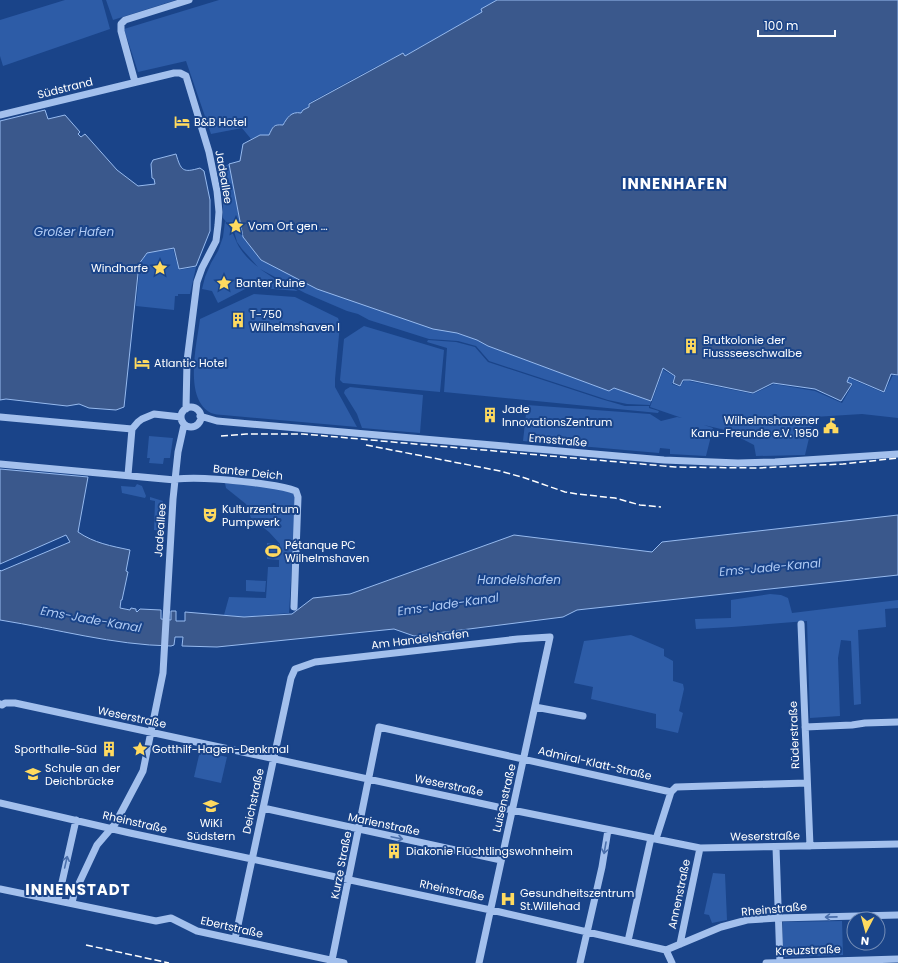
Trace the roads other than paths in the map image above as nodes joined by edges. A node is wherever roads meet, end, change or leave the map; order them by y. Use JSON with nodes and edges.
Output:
{"nodes":[{"id":1,"x":189,"y":0,"type":"edge"},
{"id":2,"x":135,"y":82,"type":"junction"},
{"id":3,"x":0,"y":115,"type":"edge"},
{"id":4,"x":189,"y":408,"type":"junction"},
{"id":5,"x":3,"y":417,"type":"edge"},
{"id":6,"x":181,"y":417,"type":"junction"},
{"id":7,"x":200,"y":420,"type":"junction"},
{"id":8,"x":187,"y":426,"type":"junction"},
{"id":9,"x":132,"y":429,"type":"junction"},
{"id":10,"x":898,"y":454,"type":"edge"},
{"id":11,"x":0,"y":464,"type":"edge"},
{"id":12,"x":128,"y":475,"type":"junction"},
{"id":13,"x":175,"y":479,"type":"junction"},
{"id":14,"x":294,"y":608,"type":"dead end"},
{"id":15,"x":802,"y":624,"type":"dead end"},
{"id":16,"x":550,"y":638,"type":"joint"},
{"id":17,"x":295,"y":669,"type":"joint"},
{"id":18,"x":1,"y":706,"type":"edge"},
{"id":19,"x":535,"y":707,"type":"junction"},
{"id":20,"x":583,"y":716,"type":"dead end"},
{"id":21,"x":898,"y":722,"type":"edge"},
{"id":22,"x":379,"y":727,"type":"joint"},
{"id":23,"x":805,"y":727,"type":"junction"},
{"id":24,"x":152,"y":732,"type":"junction"},
{"id":25,"x":524,"y":758,"type":"junction"},
{"id":26,"x":273,"y":759,"type":"junction"},
{"id":27,"x":369,"y":779,"type":"junction"},
{"id":28,"x":807,"y":783,"type":"junction"},
{"id":29,"x":671,"y":792,"type":"junction"},
{"id":30,"x":0,"y":803,"type":"edge"},
{"id":31,"x":263,"y":808,"type":"junction"},
{"id":32,"x":512,"y":810,"type":"junction"},
{"id":33,"x":76,"y":820,"type":"junction"},
{"id":34,"x":112,"y":829,"type":"junction"},
{"id":35,"x":359,"y":829,"type":"junction"},
{"id":36,"x":608,"y":830,"type":"junction"},
{"id":37,"x":654,"y":839,"type":"junction"},
{"id":38,"x":898,"y":844,"type":"edge"},
{"id":39,"x":810,"y":846,"type":"junction"},
{"id":40,"x":776,"y":847,"type":"junction"},
{"id":41,"x":700,"y":848,"type":"junction"},
{"id":42,"x":252,"y":859,"type":"junction"},
{"id":43,"x":500,"y":860,"type":"junction"},
{"id":44,"x":349,"y":880,"type":"junction"},
{"id":45,"x":0,"y":889,"type":"edge"},
{"id":46,"x":58,"y":900,"type":"junction"},
{"id":47,"x":72,"y":903,"type":"junction"},
{"id":48,"x":490,"y":910,"type":"junction"},
{"id":49,"x":898,"y":915,"type":"edge"},
{"id":50,"x":778,"y":918,"type":"junction"},
{"id":51,"x":588,"y":932,"type":"junction"},
{"id":52,"x":236,"y":939,"type":"junction"},
{"id":53,"x":628,"y":941,"type":"junction"},
{"id":54,"x":680,"y":944,"type":"junction"},
{"id":55,"x":666,"y":950,"type":"junction"},
{"id":56,"x":898,"y":959,"type":"edge"},
{"id":57,"x":332,"y":960,"type":"junction"},
{"id":58,"x":780,"y":962,"type":"edge"},
{"id":59,"x":344,"y":963,"type":"edge"},
{"id":60,"x":479,"y":963,"type":"edge"},
{"id":61,"x":580,"y":963,"type":"edge"},
{"id":62,"x":672,"y":963,"type":"edge"},
{"id":63,"x":766,"y":963,"type":"edge"}],
"edges":[{"from":1,"to":2,"type":"street"},
{"from":2,"to":3,"type":"street","name":"Südstrand"},
{"from":2,"to":4,"type":"street","name":"Jadeallee"},
{"from":4,"to":6,"type":"street"},
{"from":4,"to":7,"type":"street"},
{"from":5,"to":9,"type":"street"},
{"from":6,"to":8,"type":"street"},
{"from":6,"to":9,"type":"street"},
{"from":7,"to":8,"type":"street"},
{"from":7,"to":10,"type":"street","name":"Emsstraße"},
{"from":8,"to":13,"type":"street","name":"Jadeallee"},
{"from":9,"to":12,"type":"street"},
{"from":11,"to":12,"type":"street"},
{"from":12,"to":13,"type":"street"},
{"from":13,"to":14,"type":"street","name":"Banter Deich"},
{"from":13,"to":24,"type":"street","name":"Jadeallee"},
{"from":15,"to":23,"type":"street","name":"Rüderstraße"},
{"from":16,"to":17,"type":"street","name":"Am Handelshafen"},
{"from":16,"to":19,"type":"street","name":"Luisenstraße"},
{"from":17,"to":26,"type":"street","name":"Deichstraße"},
{"from":18,"to":24,"type":"street","name":"Weserstraße"},
{"from":19,"to":20,"type":"street"},
{"from":19,"to":25,"type":"street","name":"Luisenstraße"},
{"from":21,"to":23,"type":"street"},
{"from":22,"to":25,"type":"street","name":"Admiral-Klatt-Straße"},
{"from":22,"to":27,"type":"street","name":"Kurze Straße"},
{"from":23,"to":28,"type":"street","name":"Rüderstraße"},
{"from":24,"to":26,"type":"street","name":"Weserstraße"},
{"from":24,"to":34,"type":"street"},
{"from":25,"to":29,"type":"street","name":"Admiral-Klatt-Straße"},
{"from":25,"to":32,"type":"street","name":"Luisenstraße"},
{"from":26,"to":27,"type":"street","name":"Weserstraße"},
{"from":26,"to":31,"type":"street","name":"Deichstraße"},
{"from":27,"to":32,"type":"street","name":"Weserstraße"},
{"from":27,"to":35,"type":"street","name":"Kurze Straße"},
{"from":28,"to":29,"type":"street","name":"Admiral-Klatt-Straße"},
{"from":28,"to":39,"type":"street","name":"Rüderstraße"},
{"from":29,"to":37,"type":"street"},
{"from":30,"to":33,"type":"street","name":"Rheinstraße"},
{"from":31,"to":35,"type":"street","name":"Marienstraße"},
{"from":31,"to":42,"type":"street","name":"Deichstraße"},
{"from":32,"to":36,"type":"street","name":"Weserstraße"},
{"from":32,"to":43,"type":"street","name":"Luisenstraße"},
{"from":33,"to":34,"type":"street","name":"Rheinstraße"},
{"from":46,"to":33,"type":"street","one_way":true},
{"from":34,"to":42,"type":"street","name":"Rheinstraße"},
{"from":34,"to":47,"type":"street"},
{"from":35,"to":43,"type":"street","name":"Marienstraße","one_way":true},
{"from":35,"to":44,"type":"street","name":"Kurze Straße"},
{"from":36,"to":37,"type":"street","name":"Weserstraße"},
{"from":36,"to":51,"type":"street","one_way":true},
{"from":37,"to":41,"type":"street","name":"Weserstraße"},
{"from":37,"to":53,"type":"street"},
{"from":38,"to":39,"type":"street","name":"Weserstraße"},
{"from":39,"to":40,"type":"street","name":"Weserstraße"},
{"from":40,"to":41,"type":"street","name":"Weserstraße"},
{"from":40,"to":50,"type":"street"},
{"from":41,"to":54,"type":"street","name":"Annenstraße"},
{"from":42,"to":44,"type":"street","name":"Rheinstraße"},
{"from":42,"to":52,"type":"street","name":"Deichstraße"},
{"from":43,"to":48,"type":"street","name":"Luisenstraße"},
{"from":44,"to":48,"type":"street","name":"Rheinstraße"},
{"from":44,"to":57,"type":"street","name":"Kurze Straße"},
{"from":45,"to":46,"type":"street","name":"Ebertstraße"},
{"from":46,"to":47,"type":"street","name":"Ebertstraße"},
{"from":47,"to":52,"type":"street","name":"Ebertstraße"},
{"from":48,"to":51,"type":"street","name":"Rheinstraße"},
{"from":48,"to":60,"type":"street","name":"Luisenstraße"},
{"from":49,"to":50,"type":"street","name":"Rheinstraße","one_way":true},
{"from":50,"to":54,"type":"street","name":"Rheinstraße"},
{"from":50,"to":58,"type":"street"},
{"from":51,"to":53,"type":"street","name":"Rheinstraße"},
{"from":51,"to":61,"type":"street"},
{"from":52,"to":57,"type":"street","name":"Ebertstraße"},
{"from":53,"to":55,"type":"street","name":"Rheinstraße"},
{"from":54,"to":55,"type":"street","name":"Rheinstraße"},
{"from":55,"to":62,"type":"street"},
{"from":56,"to":58,"type":"street","name":"Kreuzstraße"},
{"from":57,"to":59,"type":"street","name":"Ebertstraße"},
{"from":58,"to":63,"type":"street","name":"Kreuzstraße"}]}
